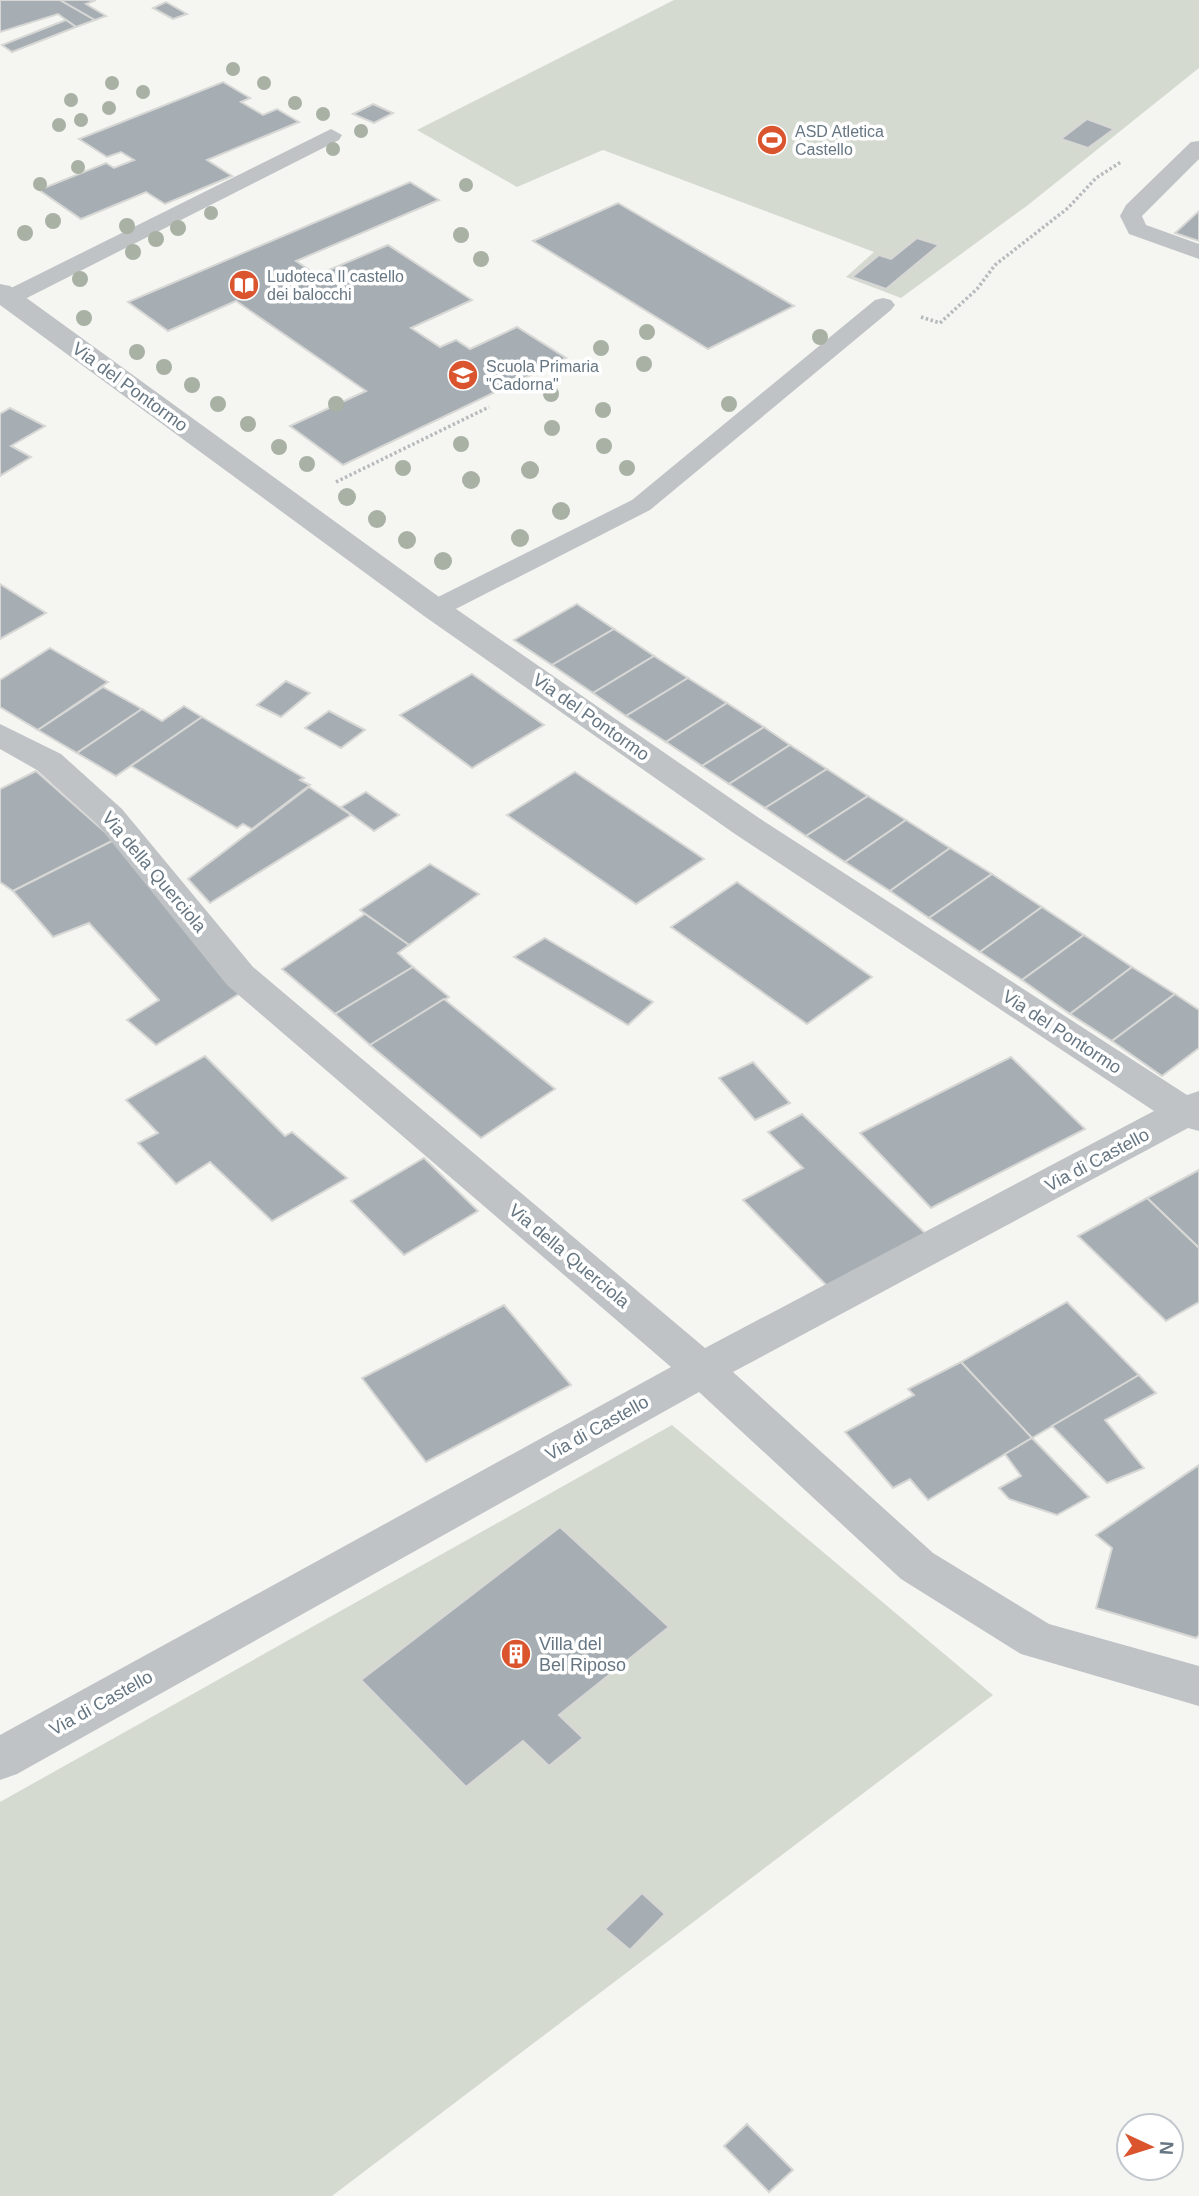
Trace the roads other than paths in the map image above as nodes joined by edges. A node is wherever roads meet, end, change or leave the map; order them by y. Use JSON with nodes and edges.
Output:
{"nodes":[{"id":1,"x":331,"y":135,"type":"dead end"},
{"id":2,"x":1199,"y":147,"type":"edge"},
{"id":3,"x":1199,"y":252,"type":"edge"},
{"id":4,"x":4,"y":295,"type":"edge"},
{"id":5,"x":883,"y":305,"type":"road end"},
{"id":6,"x":435,"y":609,"type":"junction"},
{"id":7,"x":0,"y":735,"type":"edge"},
{"id":8,"x":1194,"y":1112,"type":"edge"},
{"id":9,"x":702,"y":1369,"type":"junction"},
{"id":10,"x":1199,"y":1686,"type":"edge"},
{"id":11,"x":0,"y":1759,"type":"edge"}],
"edges":[{"from":1,"to":4,"type":"lane"},
{"from":2,"to":3,"type":"lane"},
{"from":4,"to":6,"type":"street","name":"Via del Pontormo"},
{"from":5,"to":6,"type":"lane"},
{"from":6,"to":8,"type":"street","name":"Via del Pontormo"},
{"from":7,"to":9,"type":"street","name":"Via della Querciola"},
{"from":8,"to":9,"type":"street","name":"Via di Castello"},
{"from":9,"to":10,"type":"street","name":"Via della Querciola"},
{"from":9,"to":11,"type":"street","name":"Via di Castello"}]}
